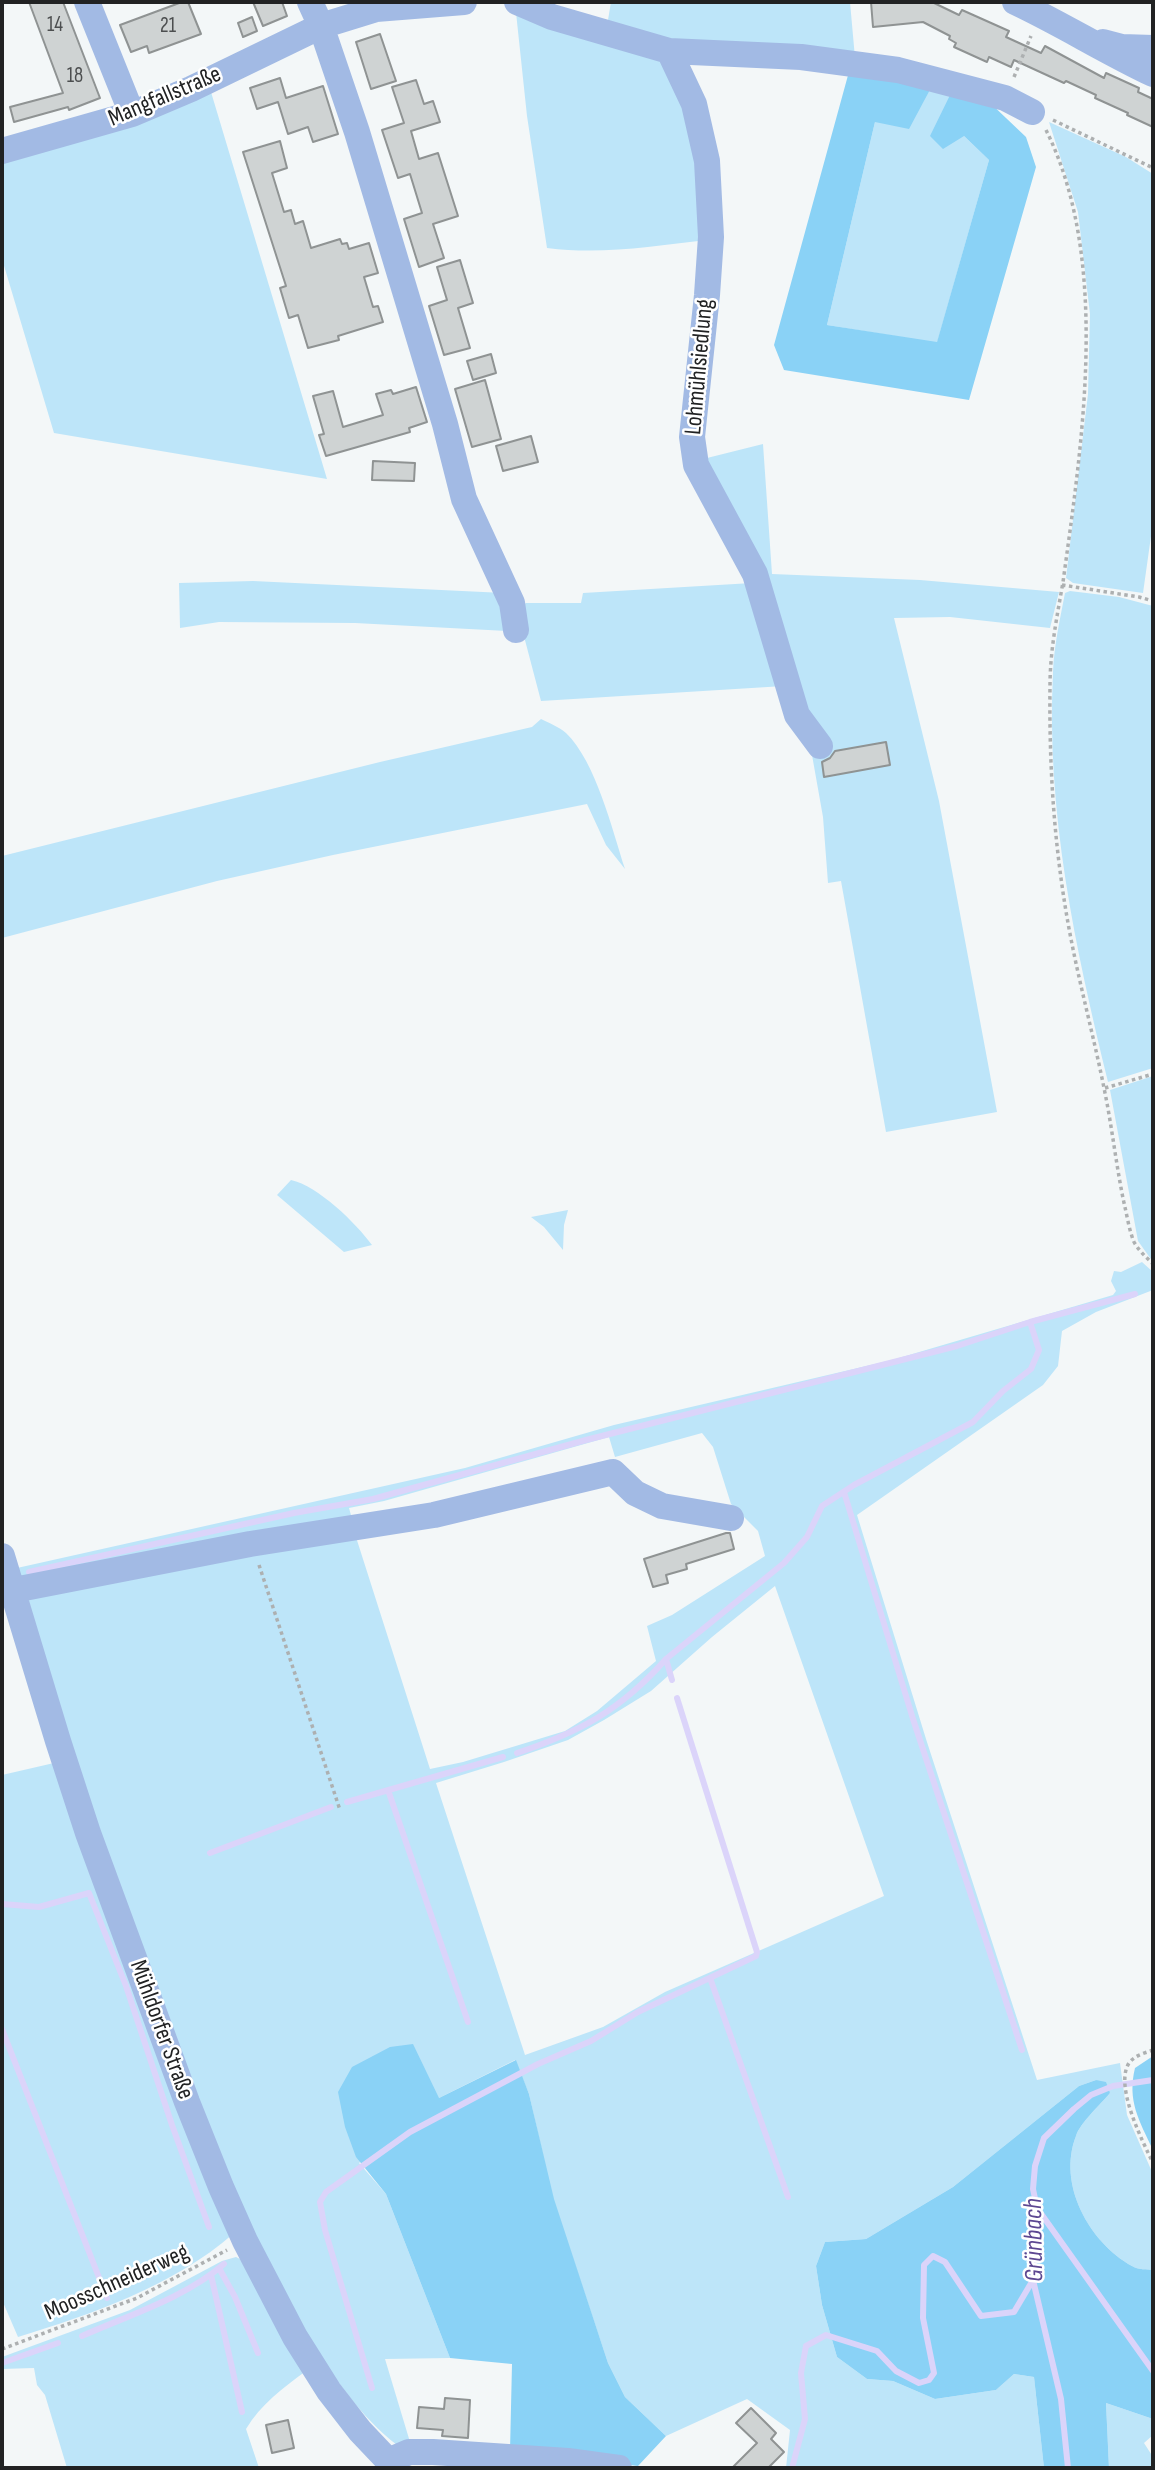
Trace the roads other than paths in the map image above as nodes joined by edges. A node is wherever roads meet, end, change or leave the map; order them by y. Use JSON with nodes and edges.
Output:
{"nodes":[{"id":1,"x":87,"y":2,"type":"edge"},
{"id":2,"x":310,"y":2,"type":"edge"},
{"id":3,"x":464,"y":2,"type":"edge"},
{"id":4,"x":517,"y":2,"type":"edge"},
{"id":5,"x":1015,"y":2,"type":"edge"},
{"id":6,"x":364,"y":5,"type":"edge"},
{"id":7,"x":1053,"y":12,"type":"edge"},
{"id":8,"x":321,"y":26,"type":"junction"},
{"id":9,"x":1083,"y":36,"type":"junction"},
{"id":10,"x":1153,"y":48,"type":"edge"},
{"id":11,"x":669,"y":51,"type":"junction"},
{"id":12,"x":1153,"y":74,"type":"edge"},
{"id":13,"x":1032,"y":112,"type":"road end"},
{"id":14,"x":132,"y":114,"type":"junction"},
{"id":15,"x":2,"y":151,"type":"edge"},
{"id":16,"x":516,"y":630,"type":"dead end"},
{"id":17,"x":820,"y":746,"type":"dead end"},
{"id":18,"x":731,"y":1518,"type":"dead end"},
{"id":19,"x":2,"y":1556,"type":"edge"},
{"id":20,"x":14,"y":1590,"type":"junction"},
{"id":21,"x":392,"y":2465,"type":"edge"},
{"id":22,"x":620,"y":2468,"type":"edge"}],
"edges":[{"from":1,"to":14,"type":"street"},
{"from":2,"to":8,"type":"street"},
{"from":3,"to":6,"type":"street"},
{"from":4,"to":11,"type":"street"},
{"from":5,"to":7,"type":"street"},
{"from":6,"to":8,"type":"street"},
{"from":7,"to":9,"type":"street"},
{"from":8,"to":14,"type":"street","name":"Mangfallstraße"},
{"from":8,"to":16,"type":"street"},
{"from":9,"to":10,"type":"street"},
{"from":9,"to":12,"type":"street"},
{"from":11,"to":13,"type":"street"},
{"from":11,"to":17,"type":"street","name":"Lohmühlsiedlung"},
{"from":14,"to":15,"type":"street","name":"Mangfallstraße"},
{"from":18,"to":20,"type":"street"},
{"from":19,"to":20,"type":"street","name":"Mühldorfer Straße"},
{"from":20,"to":21,"type":"street","name":"Mühldorfer Straße"},
{"from":21,"to":22,"type":"street"}]}
